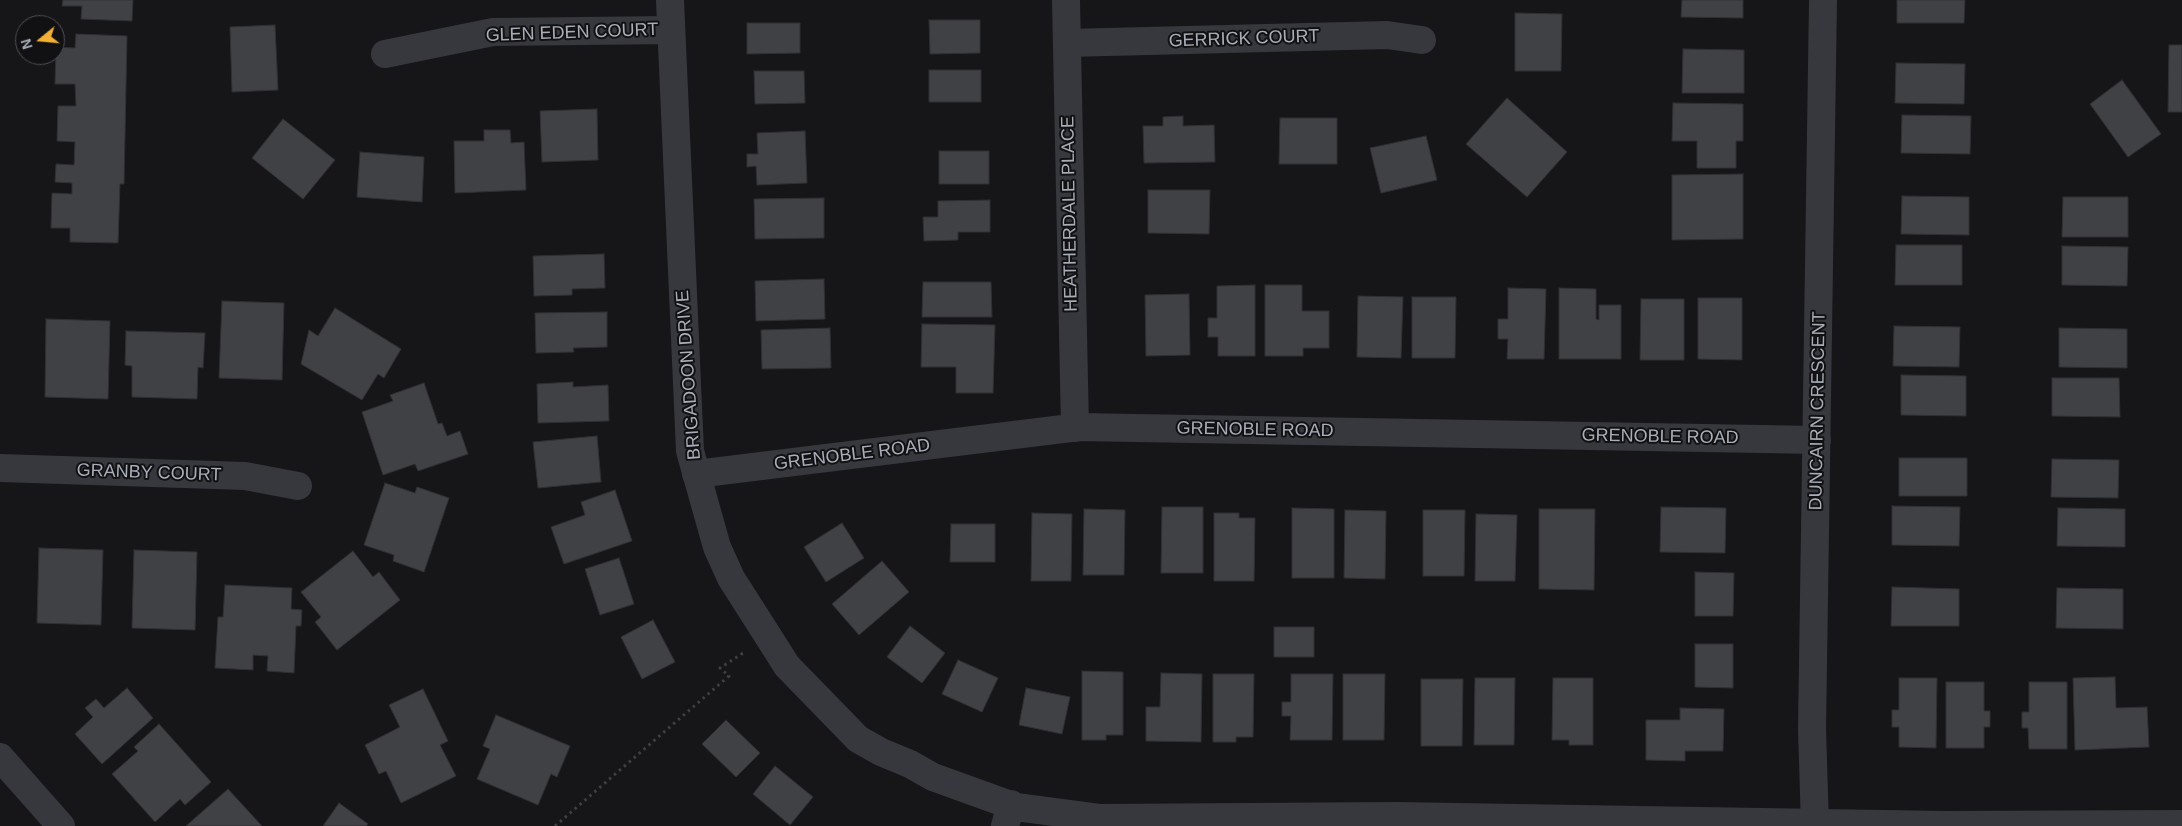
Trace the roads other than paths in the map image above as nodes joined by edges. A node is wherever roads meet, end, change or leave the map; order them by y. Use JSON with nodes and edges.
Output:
{"nodes":[{"id":1,"x":670,"y":0,"type":"edge"},
{"id":2,"x":1066,"y":0,"type":"edge"},
{"id":3,"x":1823,"y":0,"type":"edge"},
{"id":4,"x":671,"y":30,"type":"junction"},
{"id":5,"x":1422,"y":40,"type":"dead end"},
{"id":6,"x":1067,"y":44,"type":"junction"},
{"id":7,"x":385,"y":54,"type":"dead end"},
{"id":8,"x":1075,"y":428,"type":"junction"},
{"id":9,"x":1817,"y":440,"type":"junction"},
{"id":10,"x":0,"y":468,"type":"edge"},
{"id":11,"x":696,"y":474,"type":"junction"},
{"id":12,"x":298,"y":486,"type":"dead end"},
{"id":13,"x":0,"y":757,"type":"edge"},
{"id":14,"x":1008,"y":815,"type":"edge"},
{"id":15,"x":1396,"y":821,"type":"edge"},
{"id":16,"x":1815,"y":824,"type":"edge"},
{"id":17,"x":2182,"y":824,"type":"edge"},
{"id":18,"x":61,"y":826,"type":"edge"}],
"edges":[{"from":1,"to":4,"type":"street","name":"BRIGADOON DRIVE"},
{"from":2,"to":6,"type":"street","name":"HEATHERDALE PLACE"},
{"from":3,"to":9,"type":"street","name":"DUNCAIRN CRESCENT"},
{"from":4,"to":7,"type":"street","name":"GLEN EDEN COURT"},
{"from":4,"to":11,"type":"street","name":"BRIGADOON DRIVE"},
{"from":5,"to":6,"type":"street","name":"GERRICK COURT"},
{"from":6,"to":8,"type":"street","name":"HEATHERDALE PLACE"},
{"from":8,"to":9,"type":"street","name":"GRENOBLE ROAD"},
{"from":8,"to":11,"type":"street","name":"GRENOBLE ROAD"},
{"from":9,"to":16,"type":"street","name":"DUNCAIRN CRESCENT"},
{"from":10,"to":12,"type":"street","name":"GRANBY COURT"},
{"from":11,"to":14,"type":"street","name":"BRIGADOON DRIVE"},
{"from":13,"to":18,"type":"street"},
{"from":14,"to":15,"type":"street","name":"BRIGADOON DRIVE"},
{"from":15,"to":16,"type":"street","name":"BRIGADOON DRIVE"},
{"from":16,"to":17,"type":"street","name":"BRIGADOON DRIVE"}]}
